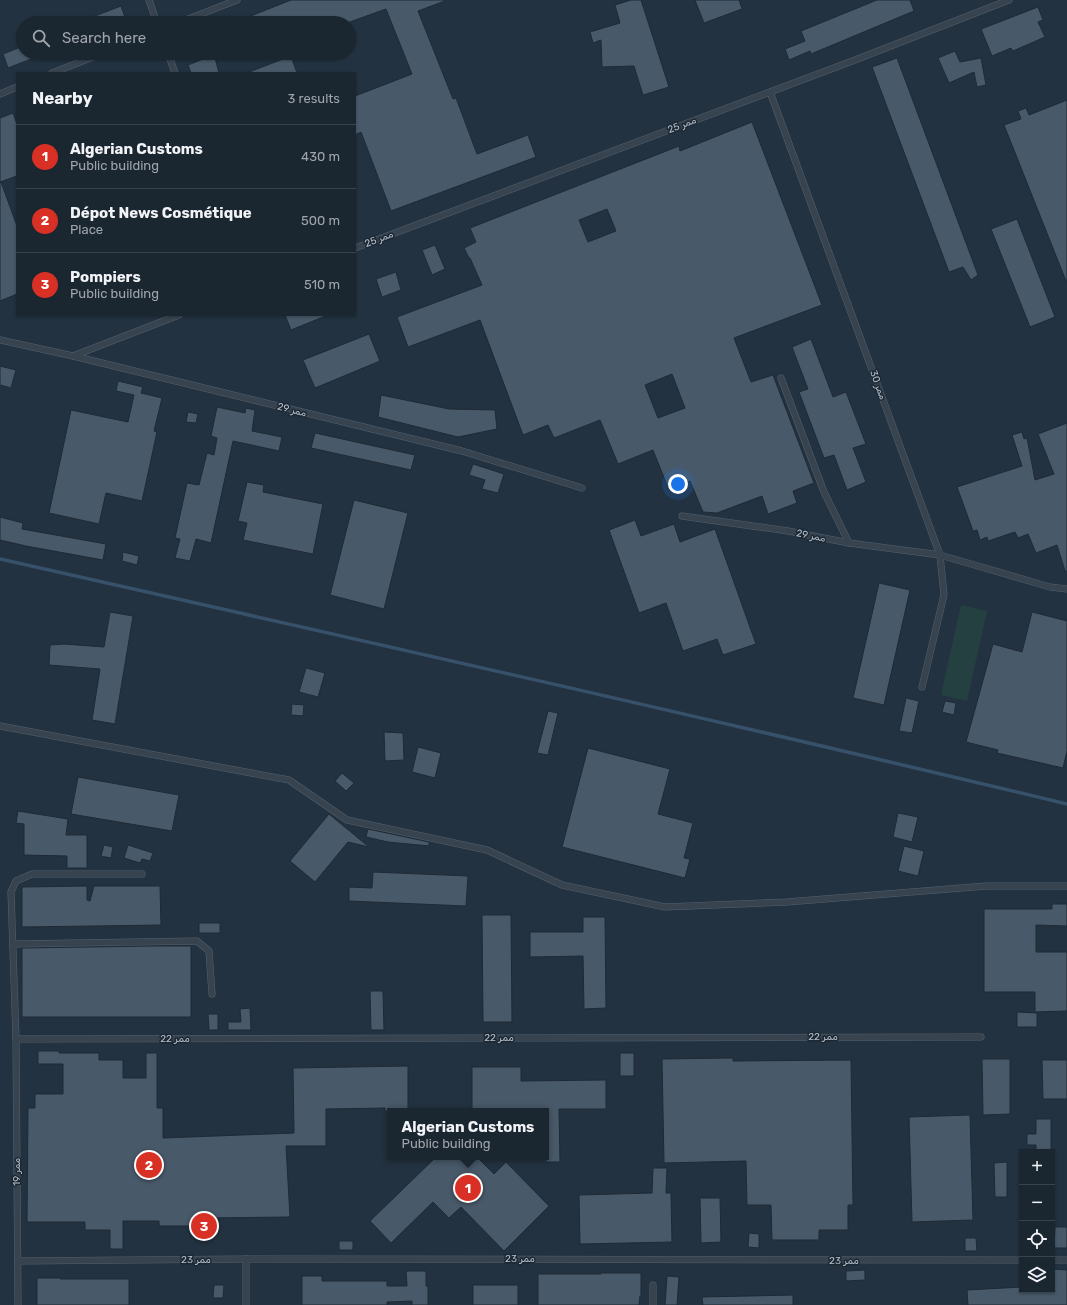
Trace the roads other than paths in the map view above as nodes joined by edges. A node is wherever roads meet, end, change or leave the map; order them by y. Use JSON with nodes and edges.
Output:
{"nodes":[{"id":1,"x":149,"y":0,"type":"edge"},
{"id":2,"x":237,"y":0,"type":"edge"},
{"id":3,"x":1009,"y":0,"type":"edge"},
{"id":4,"x":155,"y":16,"type":"edge"},
{"id":5,"x":196,"y":16,"type":"edge"},
{"id":6,"x":85,"y":60,"type":"edge"},
{"id":7,"x":170,"y":60,"type":"edge"},
{"id":8,"x":55,"y":72,"type":"edge"},
{"id":9,"x":175,"y":72,"type":"edge"},
{"id":10,"x":16,"y":87,"type":"edge"},
{"id":11,"x":770,"y":92,"type":"junction"},
{"id":12,"x":0,"y":94,"type":"edge"},
{"id":13,"x":356,"y":248,"type":"edge"},
{"id":14,"x":176,"y":316,"type":"edge"},
{"id":15,"x":0,"y":340,"type":"edge"},
{"id":16,"x":73,"y":356,"type":"junction"},
{"id":17,"x":781,"y":378,"type":"dead end"},
{"id":18,"x":582,"y":488,"type":"dead end"},
{"id":19,"x":682,"y":516,"type":"dead end"},
{"id":20,"x":849,"y":543,"type":"junction"},
{"id":21,"x":940,"y":555,"type":"junction"},
{"id":22,"x":1067,"y":589,"type":"edge"},
{"id":23,"x":922,"y":687,"type":"dead end"},
{"id":24,"x":0,"y":726,"type":"edge"},
{"id":25,"x":142,"y":874,"type":"dead end"},
{"id":26,"x":1067,"y":886,"type":"edge"},
{"id":27,"x":13,"y":944,"type":"junction"},
{"id":28,"x":212,"y":994,"type":"dead end"},
{"id":29,"x":981,"y":1037,"type":"dead end"},
{"id":30,"x":16,"y":1039,"type":"junction"},
{"id":31,"x":246,"y":1259,"type":"junction"},
{"id":32,"x":1019,"y":1260,"type":"edge"},
{"id":33,"x":1055,"y":1260,"type":"edge"},
{"id":34,"x":1067,"y":1260,"type":"edge"},
{"id":35,"x":18,"y":1261,"type":"junction"},
{"id":36,"x":654,"y":1284,"type":"dead end"},
{"id":37,"x":18,"y":1305,"type":"edge"},
{"id":38,"x":246,"y":1305,"type":"edge"},
{"id":39,"x":653,"y":1305,"type":"edge"}],
"edges":[{"from":1,"to":4,"type":"lane"},
{"from":2,"to":5,"type":"lane"},
{"from":3,"to":11,"type":"lane","name":"ممر 25"},
{"from":6,"to":8,"type":"lane"},
{"from":7,"to":9,"type":"lane"},
{"from":10,"to":12,"type":"lane"},
{"from":11,"to":13,"type":"lane","name":"ممر 25"},
{"from":11,"to":21,"type":"lane","name":"ممر 30"},
{"from":14,"to":16,"type":"lane"},
{"from":15,"to":16,"type":"lane","name":"ممر 29"},
{"from":16,"to":18,"type":"lane","name":"ممر 29"},
{"from":17,"to":20,"type":"lane"},
{"from":19,"to":20,"type":"lane","name":"ممر 29"},
{"from":20,"to":21,"type":"lane","name":"ممر 29"},
{"from":21,"to":22,"type":"lane"},
{"from":21,"to":23,"type":"lane","name":"ممر 30"},
{"from":24,"to":26,"type":"lane"},
{"from":25,"to":27,"type":"lane","name":"ممر 19"},
{"from":27,"to":28,"type":"lane"},
{"from":27,"to":30,"type":"lane","name":"ممر 19"},
{"from":29,"to":30,"type":"lane","name":"ممر 22"},
{"from":30,"to":35,"type":"lane","name":"ممر 19"},
{"from":31,"to":32,"type":"lane","name":"ممر 23"},
{"from":31,"to":35,"type":"lane","name":"ممر 23"},
{"from":31,"to":38,"type":"lane"},
{"from":33,"to":34,"type":"lane"},
{"from":35,"to":37,"type":"lane","name":"ممر 19"},
{"from":36,"to":39,"type":"lane"}]}
